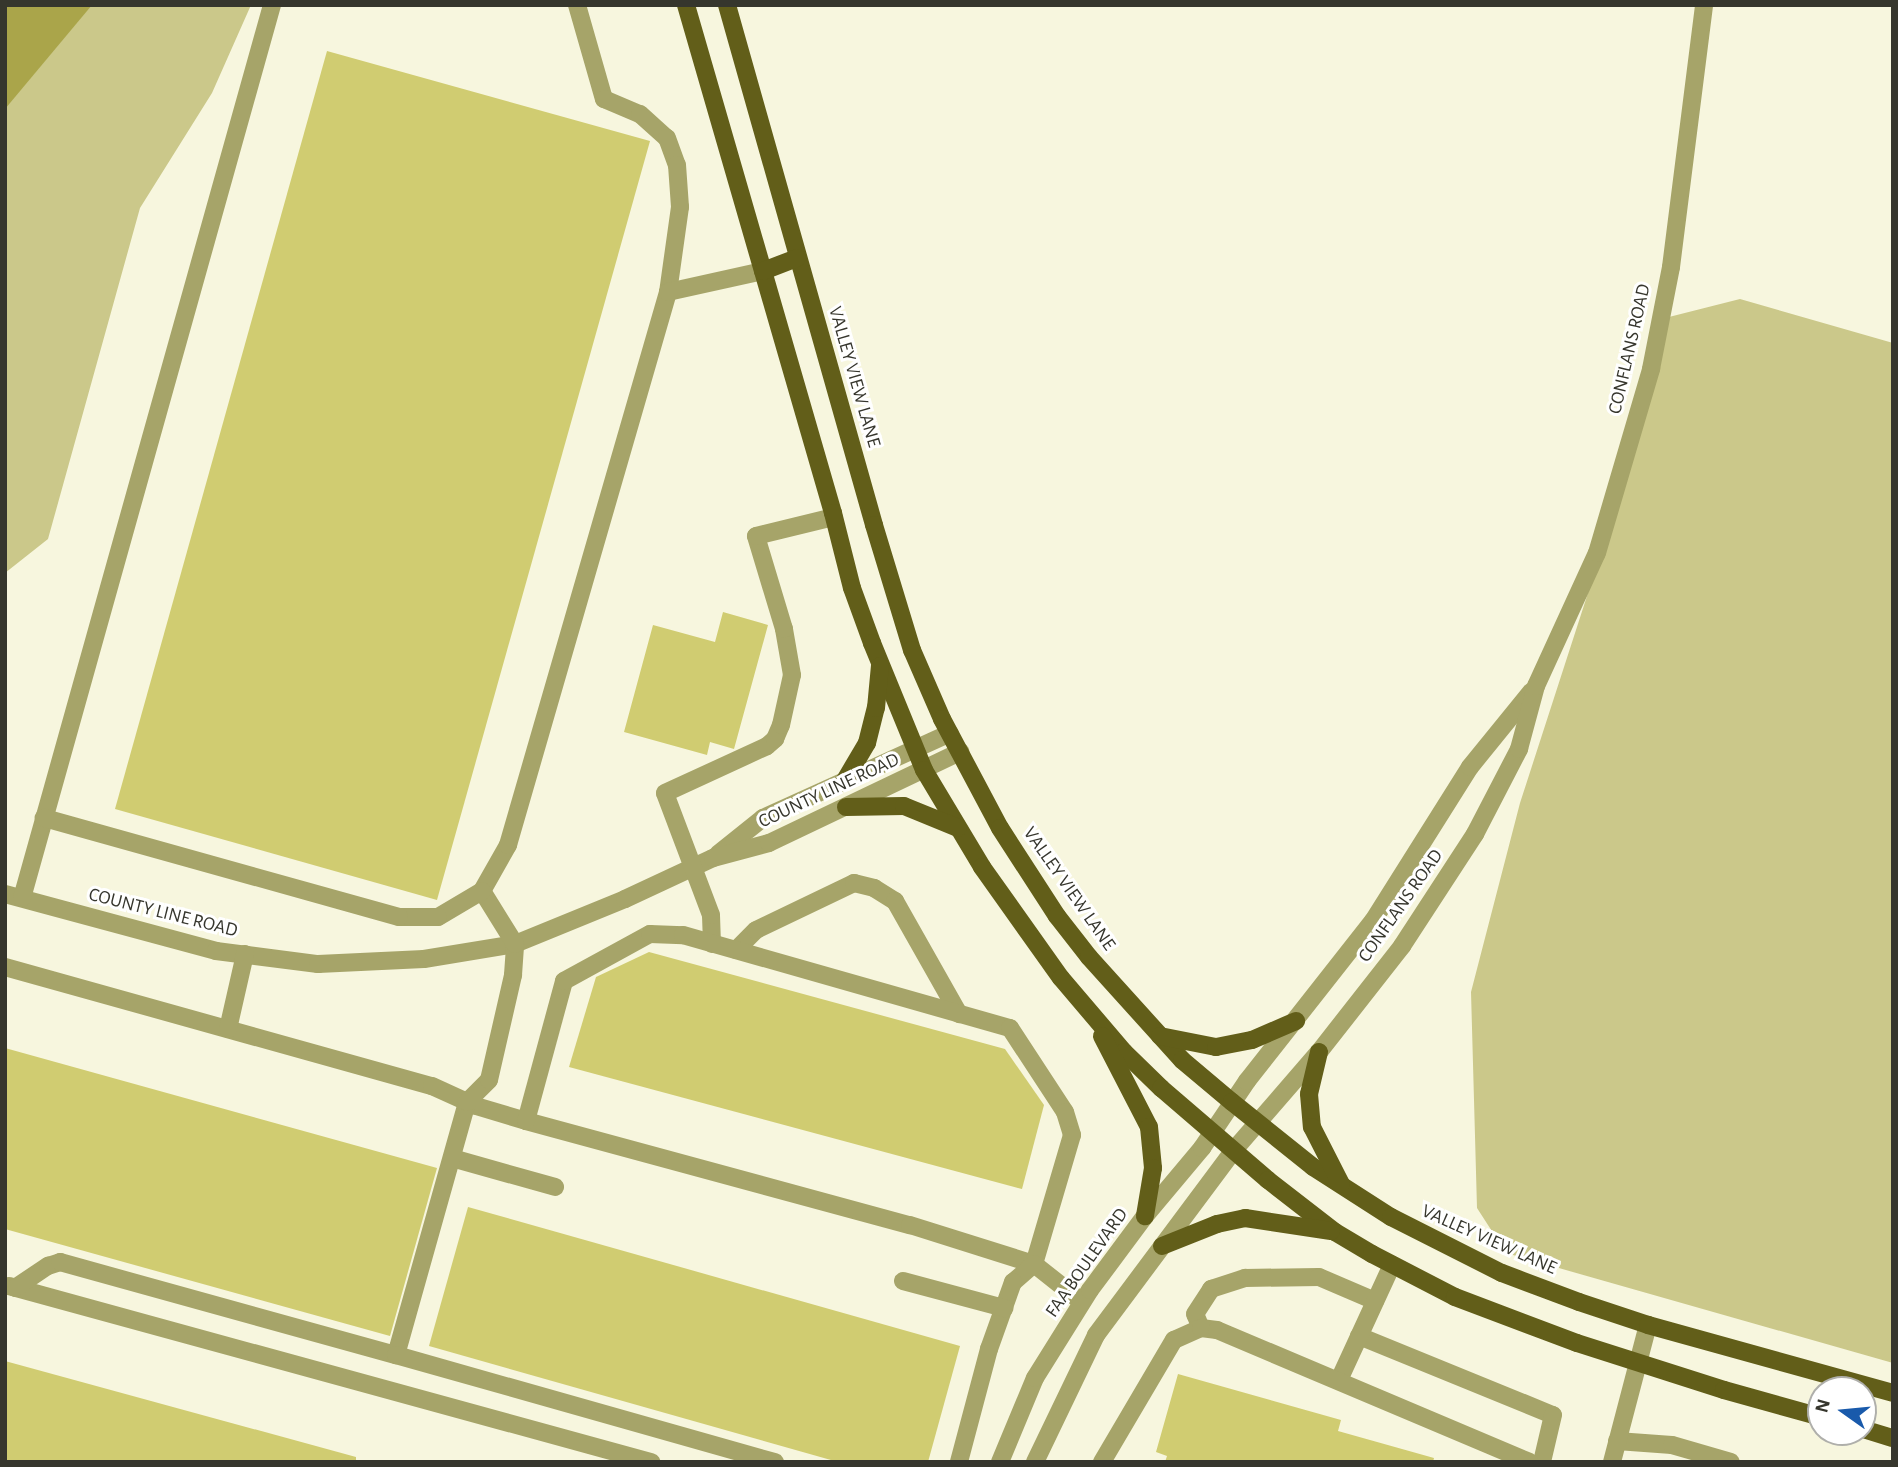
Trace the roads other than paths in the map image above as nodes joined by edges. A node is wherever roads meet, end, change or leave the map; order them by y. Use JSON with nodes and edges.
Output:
{"nodes":[{"id":1,"x":272,"y":5,"type":"edge"},
{"id":2,"x":578,"y":5,"type":"edge"},
{"id":3,"x":686,"y":5,"type":"edge"},
{"id":4,"x":727,"y":5,"type":"edge"},
{"id":5,"x":1704,"y":5,"type":"edge"},
{"id":6,"x":797,"y":258,"type":"junction"},
{"id":7,"x":763,"y":271,"type":"junction"},
{"id":8,"x":668,"y":292,"type":"junction"},
{"id":9,"x":834,"y":517,"type":"junction"},
{"id":10,"x":880,"y":662,"type":"junction"},
{"id":11,"x":1536,"y":686,"type":"junction"},
{"id":12,"x":950,"y":733,"type":"junction"},
{"id":13,"x":917,"y":751,"type":"junction"},
{"id":14,"x":960,"y":752,"type":"junction"},
{"id":15,"x":924,"y":770,"type":"junction"},
{"id":16,"x":844,"y":782,"type":"junction"},
{"id":17,"x":846,"y":807,"type":"junction"},
{"id":18,"x":44,"y":818,"type":"junction"},
{"id":19,"x":958,"y":828,"type":"junction"},
{"id":20,"x":713,"y":858,"type":"junction"},
{"id":21,"x":694,"y":867,"type":"junction"},
{"id":22,"x":482,"y":891,"type":"junction"},
{"id":23,"x":13,"y":896,"type":"edge"},
{"id":24,"x":712,"y":943,"type":"junction"},
{"id":25,"x":515,"y":944,"type":"junction"},
{"id":26,"x":736,"y":950,"type":"junction"},
{"id":27,"x":244,"y":954,"type":"junction"},
{"id":28,"x":5,"y":967,"type":"edge"},
{"id":29,"x":1089,"y":1012,"type":"junction"},
{"id":30,"x":959,"y":1014,"type":"junction"},
{"id":31,"x":1296,"y":1021,"type":"junction"},
{"id":32,"x":228,"y":1029,"type":"junction"},
{"id":33,"x":1160,"y":1036,"type":"junction"},
{"id":34,"x":1319,"y":1052,"type":"junction"},
{"id":35,"x":467,"y":1102,"type":"junction"},
{"id":36,"x":1231,"y":1102,"type":"junction"},
{"id":37,"x":526,"y":1121,"type":"junction"},
{"id":38,"x":1258,"y":1124,"type":"junction"},
{"id":39,"x":1211,"y":1130,"type":"junction"},
{"id":40,"x":1234,"y":1150,"type":"junction"},
{"id":41,"x":452,"y":1158,"type":"junction"},
{"id":42,"x":555,"y":1187,"type":"dead end"},
{"id":43,"x":1343,"y":1187,"type":"junction"},
{"id":44,"x":1145,"y":1216,"type":"junction"},
{"id":45,"x":1335,"y":1232,"type":"junction"},
{"id":46,"x":1162,"y":1246,"type":"junction"},
{"id":47,"x":1034,"y":1264,"type":"junction"},
{"id":48,"x":1392,"y":1265,"type":"junction"},
{"id":49,"x":903,"y":1281,"type":"dead end"},
{"id":50,"x":10,"y":1286,"type":"edge"},
{"id":51,"x":1375,"y":1301,"type":"junction"},
{"id":52,"x":1082,"y":1302,"type":"junction"},
{"id":53,"x":1004,"y":1308,"type":"junction"},
{"id":54,"x":1648,"y":1325,"type":"junction"},
{"id":55,"x":1201,"y":1328,"type":"junction"},
{"id":56,"x":1359,"y":1336,"type":"junction"},
{"id":57,"x":396,"y":1355,"type":"junction"},
{"id":58,"x":1638,"y":1362,"type":"junction"},
{"id":59,"x":1339,"y":1380,"type":"junction"},
{"id":60,"x":1893,"y":1393,"type":"edge"},
{"id":61,"x":1807,"y":1414,"type":"edge"},
{"id":62,"x":1617,"y":1441,"type":"junction"},
{"id":63,"x":1038,"y":1460,"type":"edge"},
{"id":64,"x":652,"y":1462,"type":"edge"},
{"id":65,"x":775,"y":1462,"type":"edge"},
{"id":66,"x":959,"y":1462,"type":"edge"},
{"id":67,"x":1000,"y":1462,"type":"edge"},
{"id":68,"x":1102,"y":1462,"type":"edge"},
{"id":69,"x":1529,"y":1462,"type":"edge"},
{"id":70,"x":1542,"y":1462,"type":"edge"},
{"id":71,"x":1612,"y":1462,"type":"edge"},
{"id":72,"x":1731,"y":1462,"type":"edge"}],
"edges":[{"from":1,"to":18,"type":"street"},
{"from":2,"to":8,"type":"street"},
{"from":3,"to":7,"type":"main road"},
{"from":4,"to":6,"type":"main road","name":"VALLEY VIEW LANE"},
{"from":5,"to":11,"type":"street","name":"CONFLANS ROAD"},
{"from":6,"to":7,"type":"main road"},
{"from":6,"to":12,"type":"main road","name":"VALLEY VIEW LANE"},
{"from":7,"to":8,"type":"street"},
{"from":7,"to":9,"type":"main road"},
{"from":8,"to":22,"type":"street"},
{"from":9,"to":10,"type":"main road"},
{"from":9,"to":21,"type":"street"},
{"from":10,"to":13,"type":"main road"},
{"from":10,"to":16,"type":"main road"},
{"from":11,"to":31,"type":"street","name":"CONFLANS ROAD"},
{"from":11,"to":34,"type":"street","name":"CONFLANS ROAD"},
{"from":12,"to":13,"type":"street","name":"COUNTY LINE ROAD"},
{"from":12,"to":14,"type":"main road","name":"VALLEY VIEW LANE"},
{"from":13,"to":15,"type":"main road"},
{"from":13,"to":16,"type":"street","name":"COUNTY LINE ROAD"},
{"from":14,"to":15,"type":"street","name":"COUNTY LINE ROAD"},
{"from":14,"to":33,"type":"main road","name":"VALLEY VIEW LANE"},
{"from":15,"to":17,"type":"street","name":"COUNTY LINE ROAD"},
{"from":15,"to":19,"type":"main road"},
{"from":16,"to":20,"type":"street","name":"COUNTY LINE ROAD"},
{"from":17,"to":19,"type":"main road"},
{"from":17,"to":20,"type":"street","name":"COUNTY LINE ROAD"},
{"from":18,"to":22,"type":"street"},
{"from":18,"to":23,"type":"street"},
{"from":19,"to":29,"type":"main road"},
{"from":20,"to":21,"type":"street","name":"COUNTY LINE ROAD"},
{"from":21,"to":24,"type":"street"},
{"from":21,"to":25,"type":"street","name":"COUNTY LINE ROAD"},
{"from":22,"to":25,"type":"street"},
{"from":23,"to":27,"type":"street","name":"COUNTY LINE ROAD"},
{"from":24,"to":26,"type":"street"},
{"from":24,"to":37,"type":"street"},
{"from":25,"to":27,"type":"street","name":"COUNTY LINE ROAD"},
{"from":25,"to":35,"type":"street"},
{"from":26,"to":30,"type":"street"},
{"from":26,"to":30,"type":"street"},
{"from":27,"to":32,"type":"street"},
{"from":28,"to":32,"type":"street"},
{"from":29,"to":39,"type":"main road"},
{"from":29,"to":44,"type":"main road"},
{"from":30,"to":47,"type":"street"},
{"from":31,"to":33,"type":"main road"},
{"from":31,"to":36,"type":"street","name":"CONFLANS ROAD"},
{"from":32,"to":35,"type":"street"},
{"from":33,"to":36,"type":"main road","name":"VALLEY VIEW LANE"},
{"from":34,"to":38,"type":"street","name":"CONFLANS ROAD"},
{"from":34,"to":43,"type":"main road"},
{"from":35,"to":37,"type":"street"},
{"from":35,"to":41,"type":"street"},
{"from":36,"to":38,"type":"main road","name":"VALLEY VIEW LANE"},
{"from":36,"to":39,"type":"street","name":"FAA BOULEVARD"},
{"from":37,"to":47,"type":"street"},
{"from":38,"to":40,"type":"street"},
{"from":38,"to":43,"type":"main road","name":"VALLEY VIEW LANE"},
{"from":39,"to":40,"type":"main road"},
{"from":39,"to":44,"type":"street","name":"FAA BOULEVARD"},
{"from":40,"to":45,"type":"main road"},
{"from":40,"to":46,"type":"street"},
{"from":41,"to":42,"type":"street"},
{"from":41,"to":57,"type":"street"},
{"from":43,"to":54,"type":"main road","name":"VALLEY VIEW LANE"},
{"from":44,"to":52,"type":"street","name":"FAA BOULEVARD"},
{"from":45,"to":46,"type":"main road"},
{"from":45,"to":48,"type":"main road"},
{"from":46,"to":63,"type":"street"},
{"from":47,"to":52,"type":"street"},
{"from":47,"to":53,"type":"street"},
{"from":48,"to":51,"type":"street"},
{"from":48,"to":58,"type":"main road"},
{"from":49,"to":53,"type":"street"},
{"from":50,"to":57,"type":"street"},
{"from":50,"to":64,"type":"street"},
{"from":51,"to":55,"type":"street"},
{"from":51,"to":56,"type":"street"},
{"from":52,"to":67,"type":"street","name":"FAA BOULEVARD"},
{"from":53,"to":66,"type":"street"},
{"from":54,"to":58,"type":"street"},
{"from":54,"to":60,"type":"main road","name":"VALLEY VIEW LANE"},
{"from":55,"to":59,"type":"street"},
{"from":55,"to":68,"type":"street"},
{"from":56,"to":59,"type":"street"},
{"from":56,"to":70,"type":"street"},
{"from":57,"to":65,"type":"street"},
{"from":58,"to":61,"type":"main road"},
{"from":58,"to":62,"type":"street"},
{"from":59,"to":69,"type":"street"},
{"from":62,"to":71,"type":"street"},
{"from":62,"to":72,"type":"street"}]}
